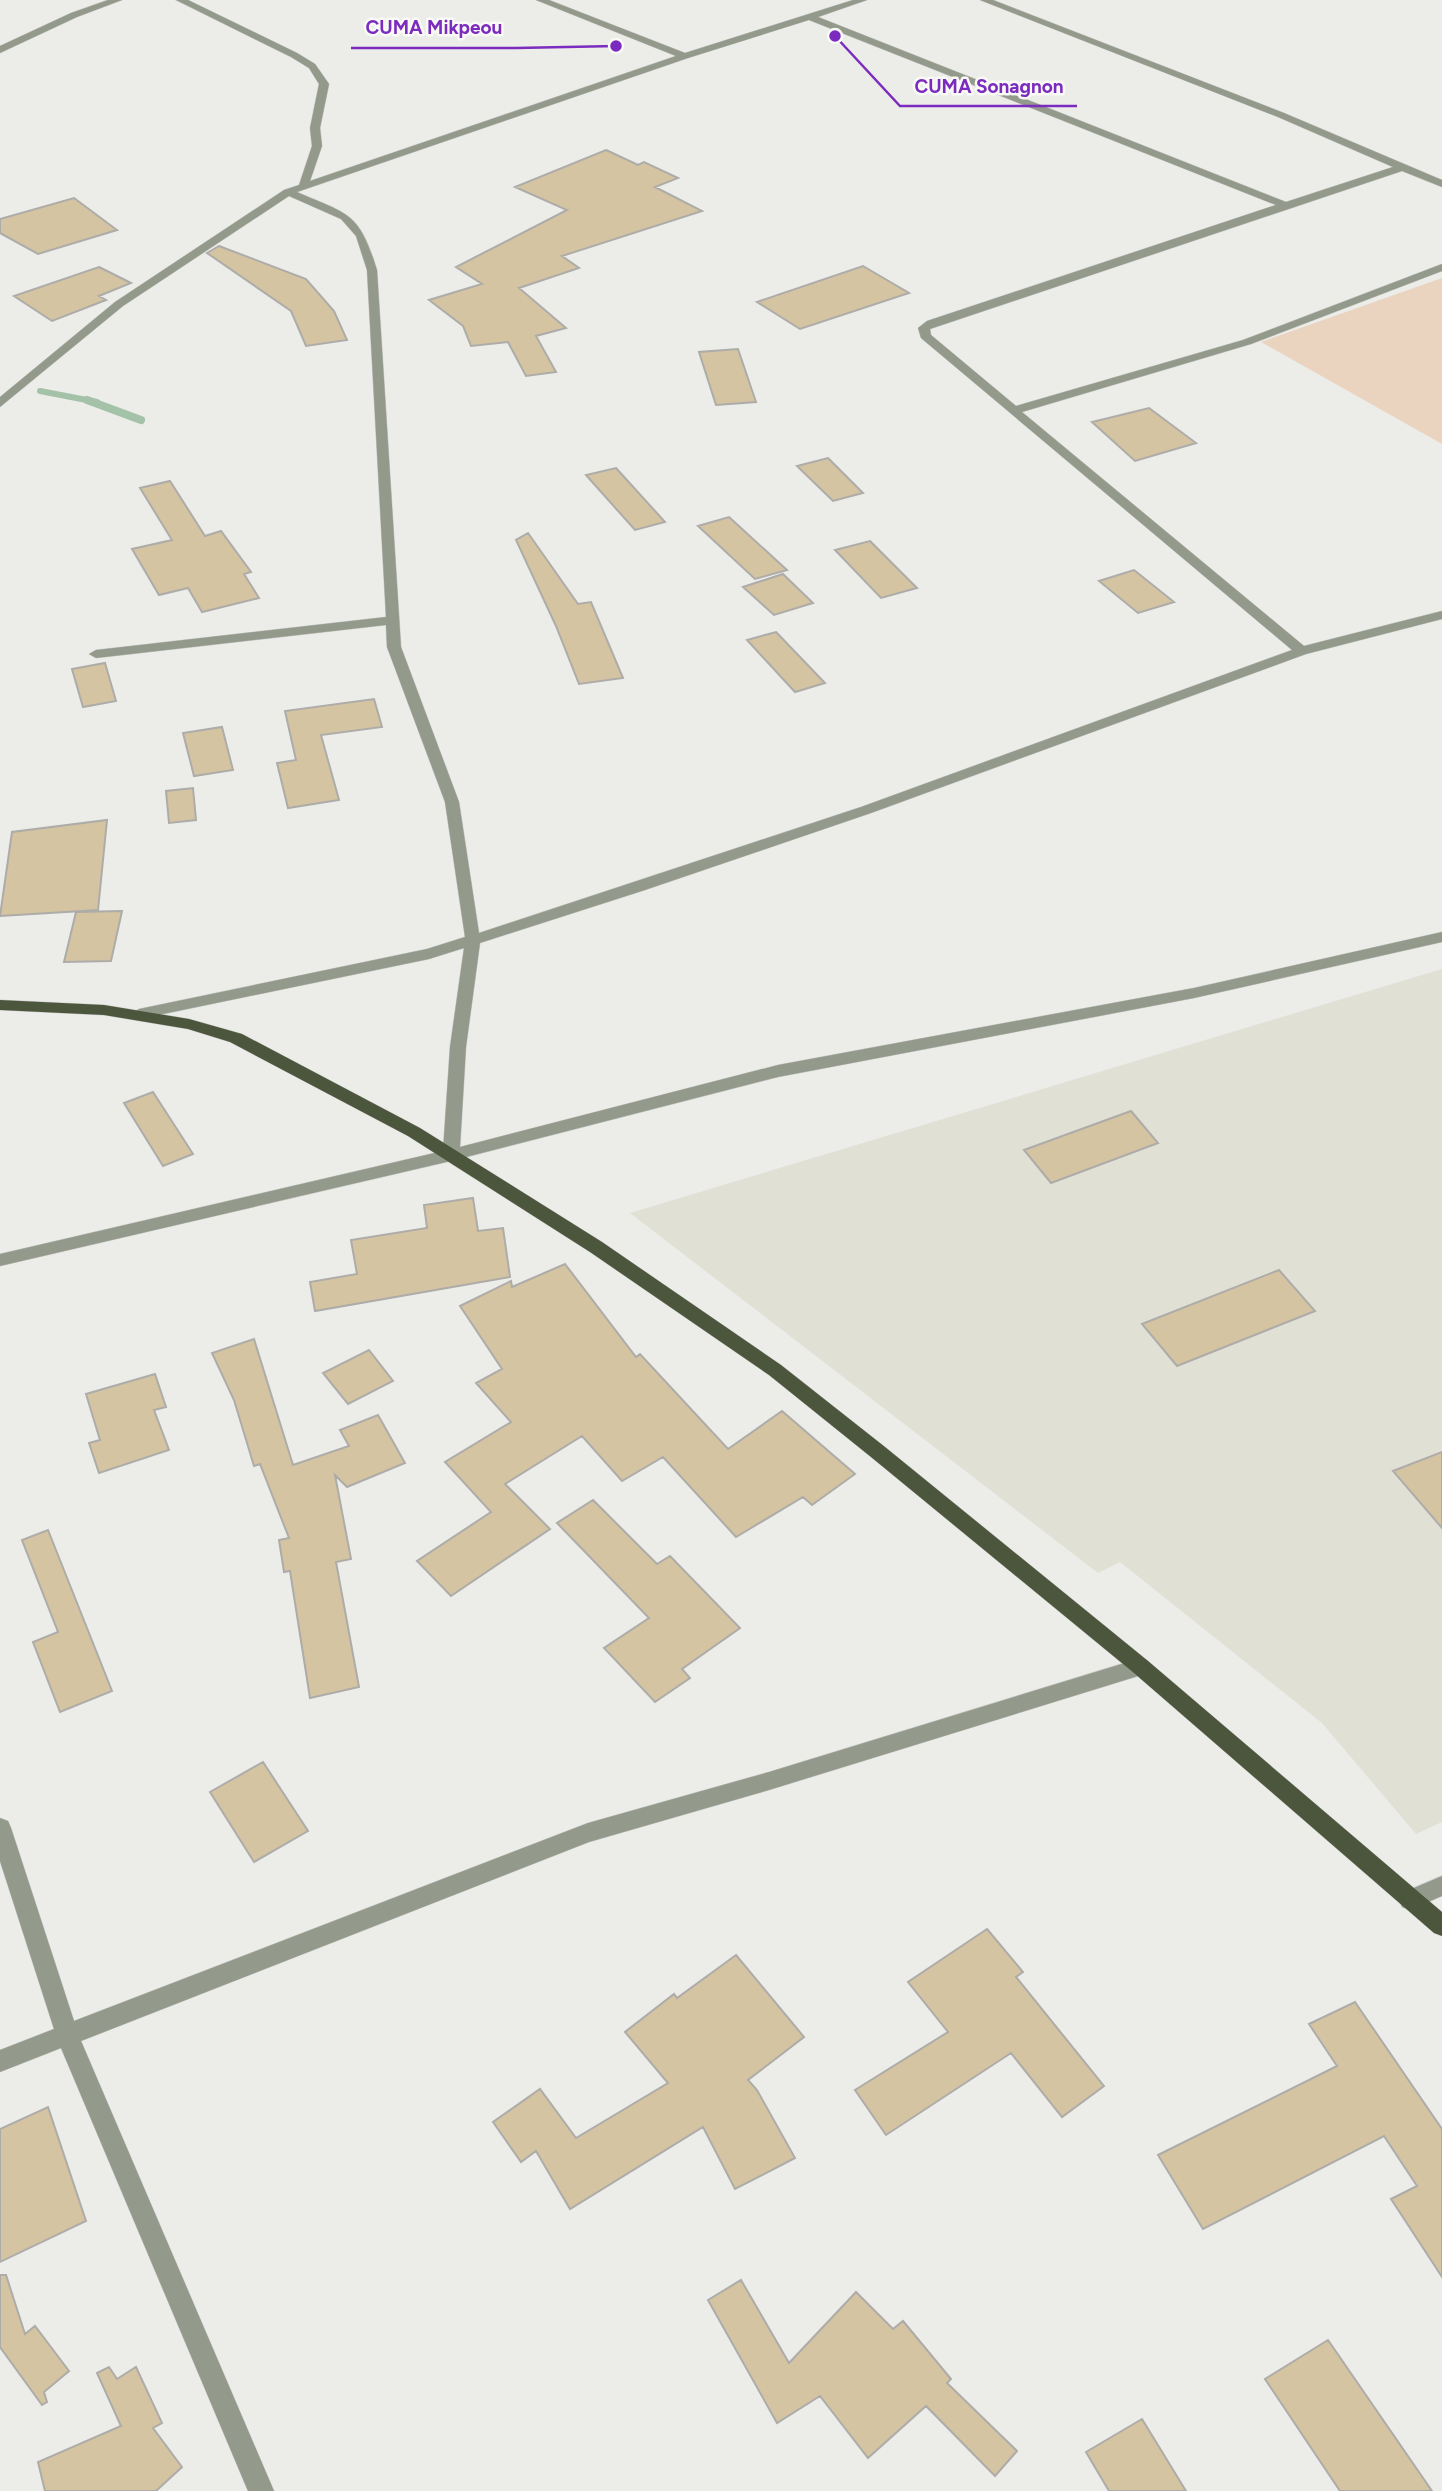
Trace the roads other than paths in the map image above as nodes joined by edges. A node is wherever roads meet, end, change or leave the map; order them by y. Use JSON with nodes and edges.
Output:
{"nodes":[{"id":1,"x":117,"y":0,"type":"edge"},
{"id":2,"x":181,"y":0,"type":"edge"},
{"id":3,"x":541,"y":0,"type":"edge"},
{"id":4,"x":862,"y":0,"type":"edge"},
{"id":5,"x":985,"y":0,"type":"edge"},
{"id":6,"x":811,"y":17,"type":"junction"},
{"id":7,"x":0,"y":50,"type":"edge"},
{"id":8,"x":685,"y":56,"type":"junction"},
{"id":9,"x":1403,"y":167,"type":"junction"},
{"id":10,"x":1442,"y":184,"type":"edge"},
{"id":11,"x":304,"y":186,"type":"junction"},
{"id":12,"x":288,"y":192,"type":"junction"},
{"id":13,"x":1287,"y":206,"type":"junction"},
{"id":14,"x":1442,"y":267,"type":"edge"},
{"id":15,"x":0,"y":403,"type":"edge"},
{"id":16,"x":1012,"y":411,"type":"junction"},
{"id":17,"x":1442,"y":615,"type":"edge"},
{"id":18,"x":392,"y":620,"type":"junction"},
{"id":19,"x":1301,"y":652,"type":"junction"},
{"id":20,"x":96,"y":654,"type":"dead end"},
{"id":21,"x":1442,"y":937,"type":"edge"},
{"id":22,"x":473,"y":941,"type":"junction"},
{"id":23,"x":0,"y":1005,"type":"edge"},
{"id":24,"x":139,"y":1014,"type":"junction"},
{"id":25,"x":451,"y":1155,"type":"junction"},
{"id":26,"x":0,"y":1261,"type":"edge"},
{"id":27,"x":1141,"y":1668,"type":"junction"},
{"id":28,"x":0,"y":1828,"type":"edge"},
{"id":29,"x":1442,"y":1886,"type":"edge"},
{"id":30,"x":1410,"y":1900,"type":"junction"},
{"id":31,"x":1442,"y":1926,"type":"edge"},
{"id":32,"x":68,"y":2037,"type":"junction"},
{"id":33,"x":0,"y":2061,"type":"edge"},
{"id":34,"x":261,"y":2491,"type":"edge"}],
"edges":[{"from":1,"to":7,"type":"street"},
{"from":2,"to":11,"type":"street"},
{"from":3,"to":8,"type":"street"},
{"from":4,"to":6,"type":"street"},
{"from":5,"to":9,"type":"street"},
{"from":6,"to":8,"type":"street"},
{"from":6,"to":13,"type":"street"},
{"from":8,"to":11,"type":"street"},
{"from":9,"to":10,"type":"street"},
{"from":9,"to":13,"type":"street"},
{"from":11,"to":12,"type":"street"},
{"from":12,"to":15,"type":"street"},
{"from":12,"to":18,"type":"street"},
{"from":13,"to":16,"type":"street"},
{"from":14,"to":16,"type":"street"},
{"from":16,"to":19,"type":"street"},
{"from":17,"to":19,"type":"street"},
{"from":18,"to":20,"type":"street"},
{"from":18,"to":22,"type":"street"},
{"from":19,"to":22,"type":"street"},
{"from":21,"to":25,"type":"street"},
{"from":22,"to":24,"type":"street"},
{"from":22,"to":25,"type":"street"},
{"from":23,"to":24,"type":"main road"},
{"from":24,"to":25,"type":"main road"},
{"from":25,"to":26,"type":"street"},
{"from":25,"to":27,"type":"main road"},
{"from":27,"to":30,"type":"main road"},
{"from":27,"to":32,"type":"street"},
{"from":28,"to":32,"type":"street"},
{"from":29,"to":30,"type":"street"},
{"from":30,"to":31,"type":"main road"},
{"from":32,"to":33,"type":"street"},
{"from":32,"to":34,"type":"street"}]}
